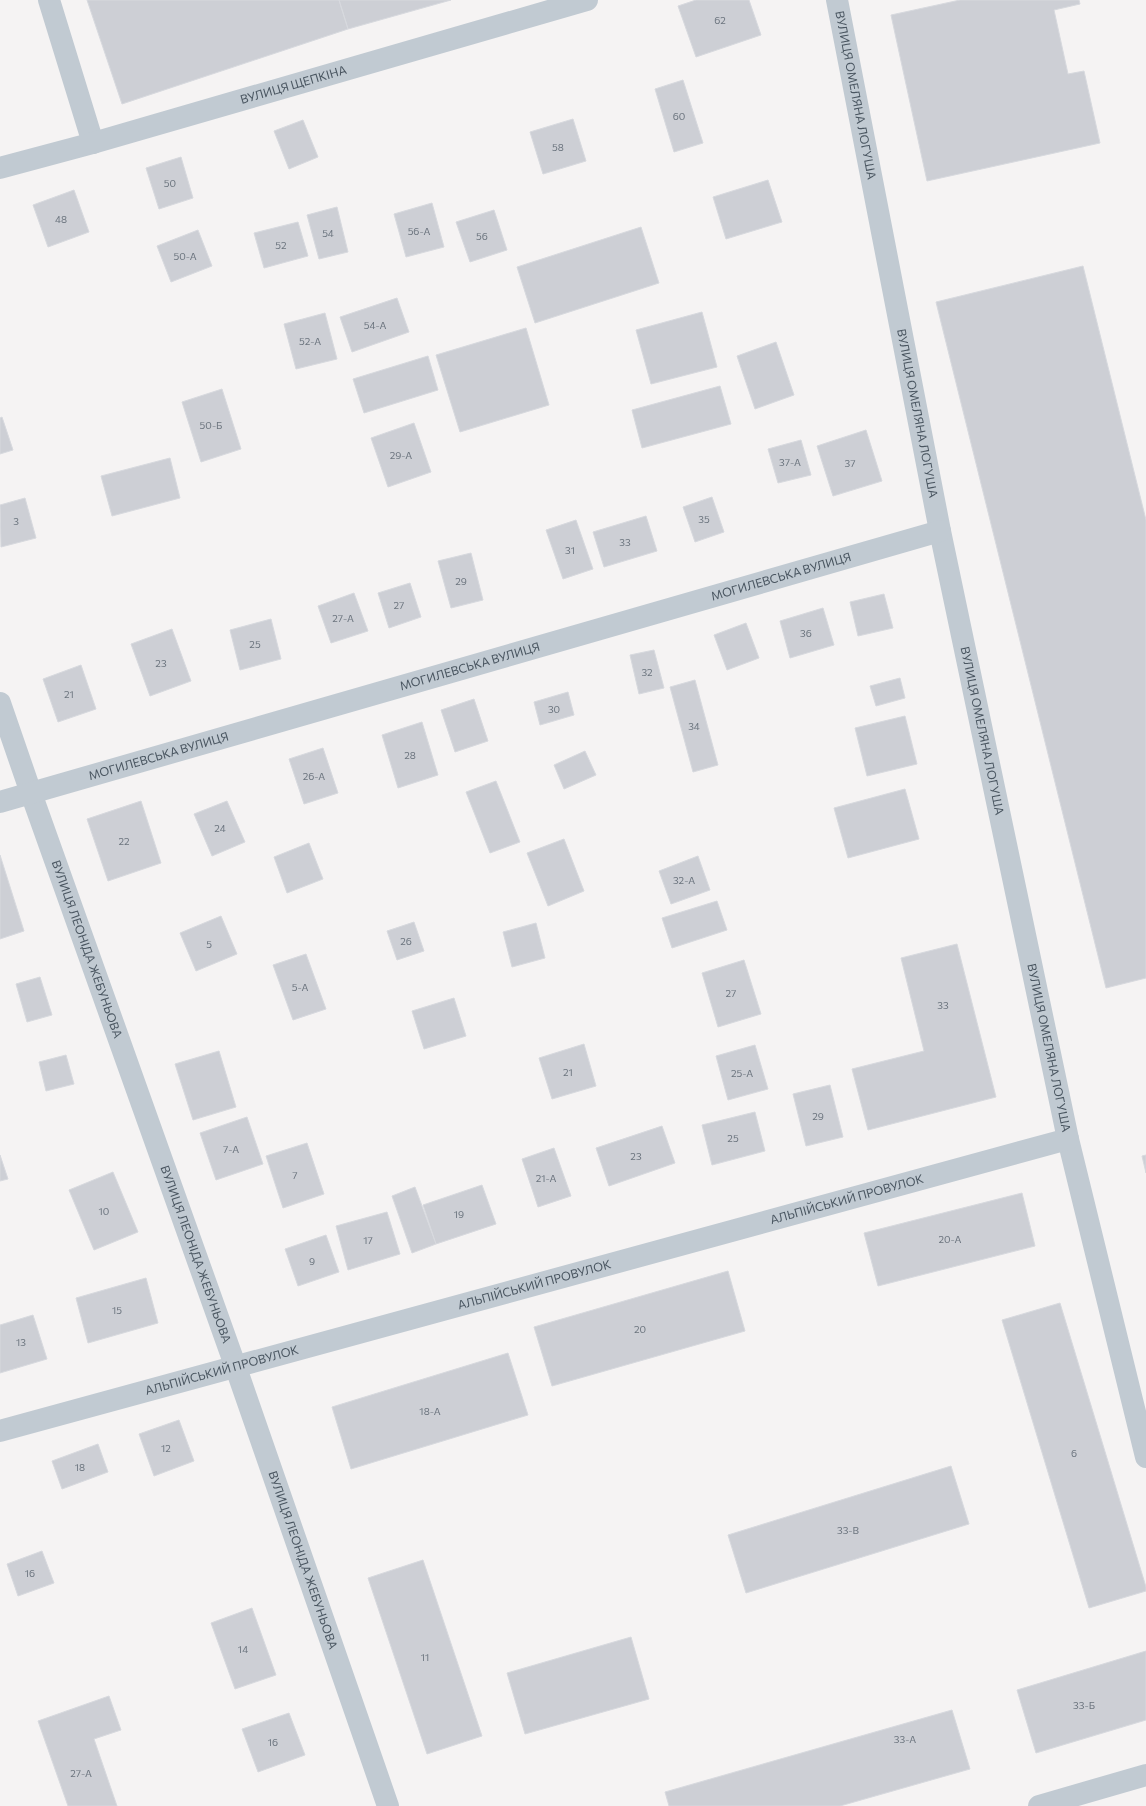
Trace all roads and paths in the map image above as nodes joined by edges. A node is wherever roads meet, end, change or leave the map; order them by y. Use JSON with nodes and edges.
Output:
{"nodes":[{"id":1,"x":49,"y":0,"type":"edge"},
{"id":2,"x":587,"y":0,"type":"edge"},
{"id":3,"x":837,"y":0,"type":"edge"},
{"id":4,"x":93,"y":143,"type":"junction"},
{"id":5,"x":0,"y":168,"type":"edge"},
{"id":6,"x":940,"y":530,"type":"junction"},
{"id":7,"x":0,"y":703,"type":"edge"},
{"id":8,"x":31,"y":793,"type":"junction"},
{"id":9,"x":0,"y":802,"type":"edge"},
{"id":10,"x":1068,"y":1139,"type":"junction"},
{"id":11,"x":236,"y":1365,"type":"junction"},
{"id":12,"x":0,"y":1431,"type":"edge"},
{"id":13,"x":1146,"y":1457,"type":"edge"},
{"id":14,"x":1146,"y":1775,"type":"edge"},
{"id":15,"x":388,"y":1806,"type":"edge"},
{"id":16,"x":1039,"y":1806,"type":"edge"}],
"edges":[{"from":1,"to":4,"type":"street"},
{"from":2,"to":4,"type":"street","name":"ВУЛИЦЯ ЩЕПКІНА"},
{"from":3,"to":6,"type":"street","name":"ВУЛИЦЯ ОМЕЛЯНА ЛОГУША"},
{"from":4,"to":5,"type":"street","name":"ВУЛИЦЯ ЩЕПКІНА"},
{"from":6,"to":8,"type":"street","name":"МОГИЛЕВСЬКА ВУЛИЦЯ"},
{"from":6,"to":10,"type":"street","name":"ВУЛИЦЯ ОМЕЛЯНА ЛОГУША"},
{"from":7,"to":8,"type":"street","name":"ВУЛИЦЯ ЛЕОНІДА ЖЕБУНЬОВА"},
{"from":8,"to":9,"type":"street","name":"МОГИЛЕВСЬКА ВУЛИЦЯ"},
{"from":8,"to":11,"type":"street","name":"ВУЛИЦЯ ЛЕОНІДА ЖЕБУНЬОВА"},
{"from":10,"to":11,"type":"street","name":"АЛЬПІЙСЬКИЙ ПРОВУЛОК"},
{"from":10,"to":13,"type":"street","name":"ВУЛИЦЯ ОМЕЛЯНА ЛОГУША"},
{"from":11,"to":12,"type":"street","name":"АЛЬПІЙСЬКИЙ ПРОВУЛОК"},
{"from":11,"to":15,"type":"street","name":"ВУЛИЦЯ ЛЕОНІДА ЖЕБУНЬОВА"},
{"from":14,"to":16,"type":"street"}]}
